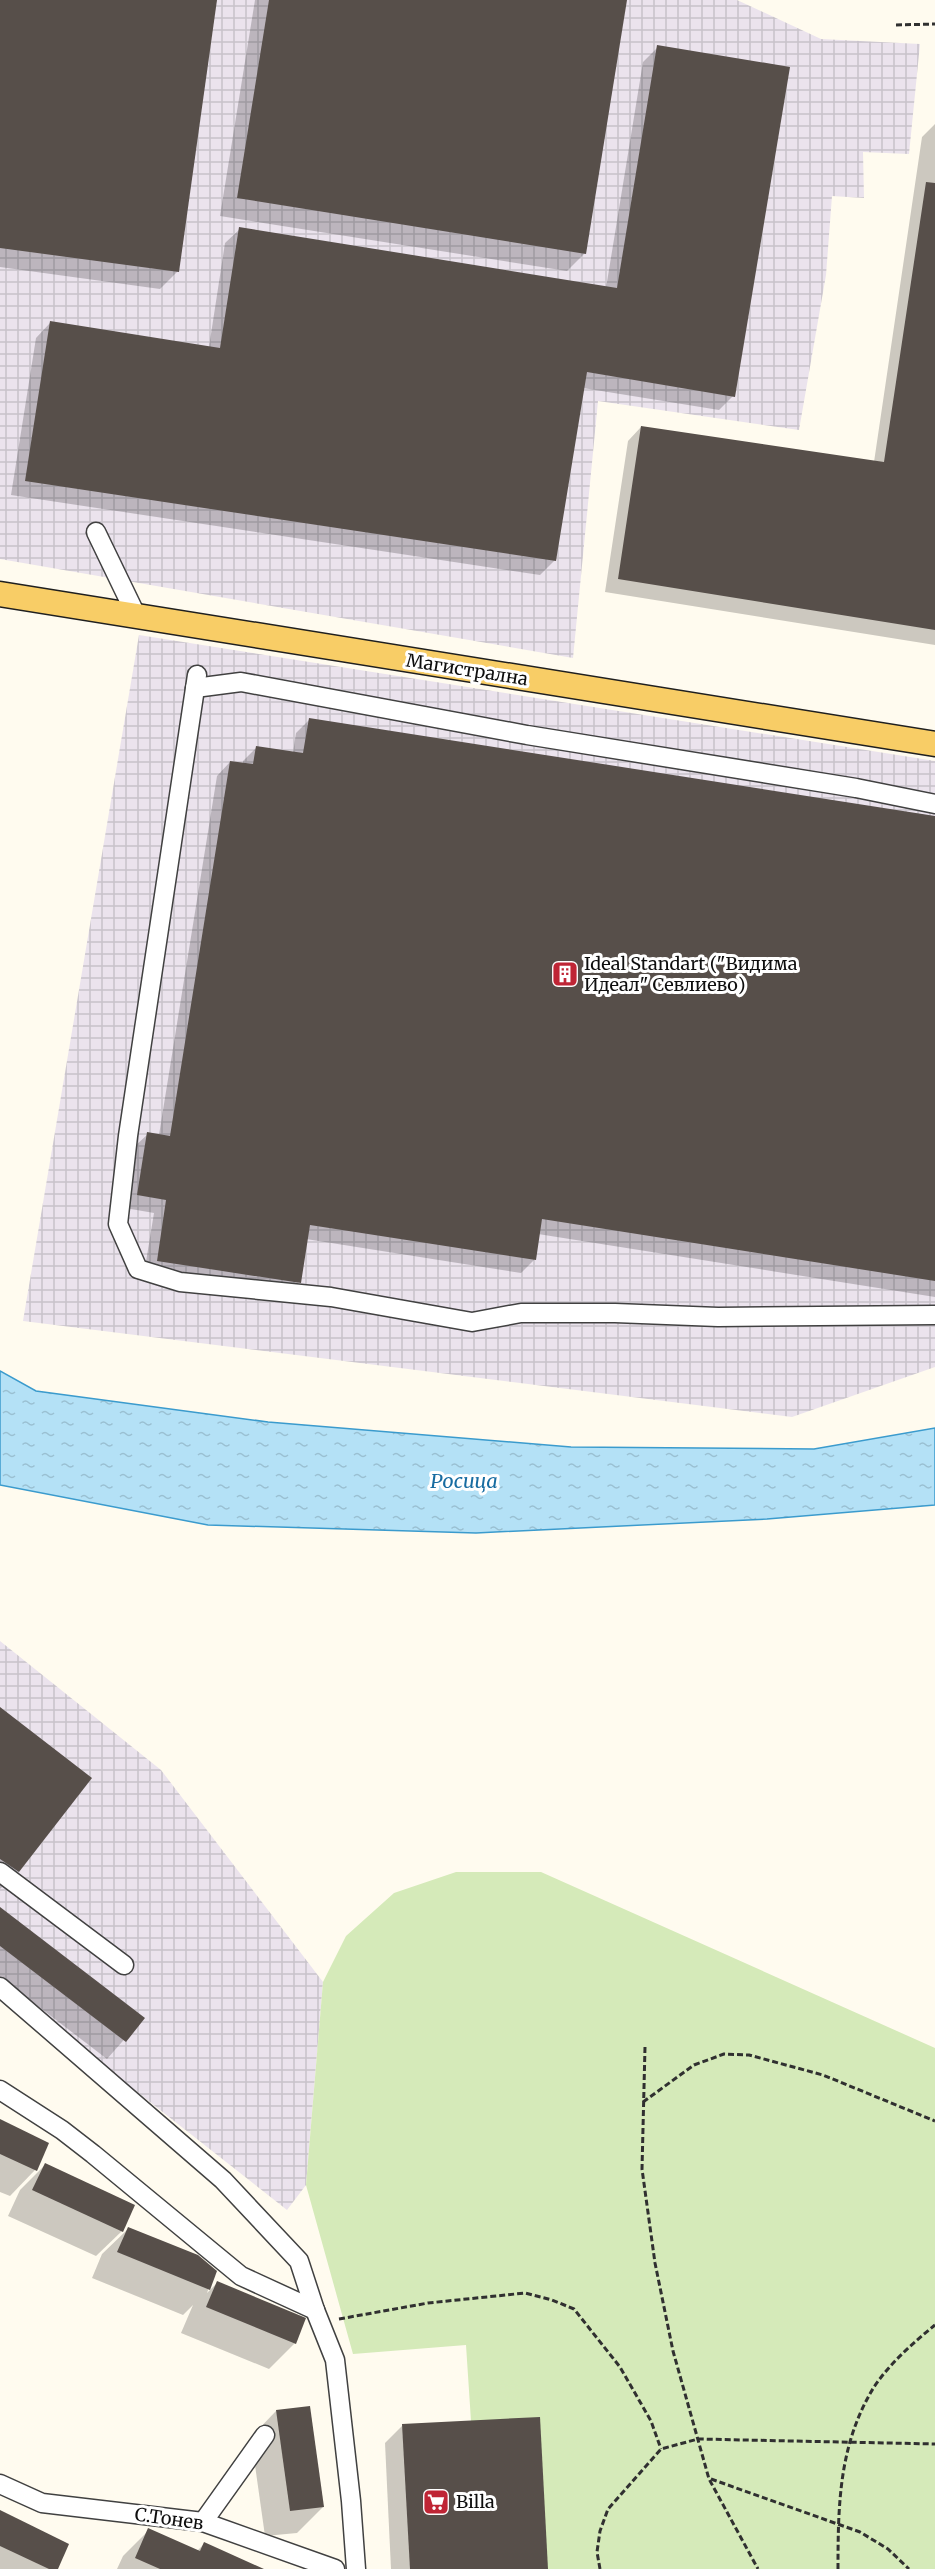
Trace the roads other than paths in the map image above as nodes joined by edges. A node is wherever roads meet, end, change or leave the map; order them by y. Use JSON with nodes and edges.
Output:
{"nodes":[{"id":1,"x":96,"y":532,"type":"dead end"},
{"id":2,"x":0,"y":594,"type":"edge"},
{"id":3,"x":137,"y":617,"type":"junction"},
{"id":4,"x":935,"y":744,"type":"edge"},
{"id":5,"x":935,"y":804,"type":"edge"},
{"id":6,"x":935,"y":1315,"type":"edge"},
{"id":7,"x":0,"y":1872,"type":"edge"},
{"id":8,"x":124,"y":1965,"type":"dead end"},
{"id":9,"x":3,"y":1994,"type":"edge"},
{"id":10,"x":0,"y":2090,"type":"edge"},
{"id":11,"x":317,"y":2316,"type":"junction"},
{"id":12,"x":266,"y":2435,"type":"dead end"},
{"id":13,"x":0,"y":2484,"type":"edge"},
{"id":14,"x":203,"y":2522,"type":"junction"},
{"id":15,"x":334,"y":2569,"type":"edge"},
{"id":16,"x":356,"y":2569,"type":"edge"}],
"edges":[{"from":1,"to":3,"type":"street"},
{"from":2,"to":3,"type":"main road","name":"Магистрална"},
{"from":3,"to":4,"type":"main road","name":"Магистрална"},
{"from":5,"to":6,"type":"street"},
{"from":7,"to":8,"type":"street"},
{"from":9,"to":11,"type":"street"},
{"from":10,"to":11,"type":"street"},
{"from":11,"to":16,"type":"street"},
{"from":12,"to":14,"type":"street"},
{"from":13,"to":14,"type":"street","name":"С.Тонев"},
{"from":14,"to":15,"type":"street","name":"С.Тонев"}]}
